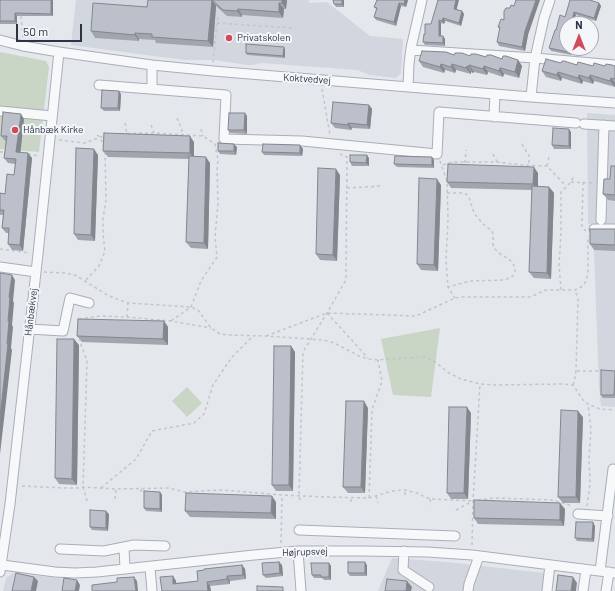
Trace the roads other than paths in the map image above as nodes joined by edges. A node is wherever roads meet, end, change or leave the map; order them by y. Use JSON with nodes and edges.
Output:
{"nodes":[{"id":1,"x":422,"y":0,"type":"edge"},
{"id":2,"x":550,"y":0,"type":"edge"},
{"id":3,"x":0,"y":40,"type":"edge"},
{"id":4,"x":411,"y":50,"type":"junction"},
{"id":5,"x":59,"y":52,"type":"junction"},
{"id":6,"x":534,"y":58,"type":"junction"},
{"id":7,"x":152,"y":65,"type":"junction"},
{"id":8,"x":615,"y":65,"type":"edge"},
{"id":9,"x":99,"y":85,"type":"dead end"},
{"id":10,"x":408,"y":87,"type":"junction"},
{"id":11,"x":152,"y":89,"type":"junction"},
{"id":12,"x":495,"y":94,"type":"junction"},
{"id":13,"x":531,"y":97,"type":"junction"},
{"id":14,"x":615,"y":103,"type":"edge"},
{"id":15,"x":0,"y":112,"type":"edge"},
{"id":16,"x":52,"y":116,"type":"junction"},
{"id":17,"x":494,"y":117,"type":"junction"},
{"id":18,"x":604,"y":126,"type":"junction"},
{"id":19,"x":615,"y":126,"type":"edge"},
{"id":20,"x":601,"y":220,"type":"dead end"},
{"id":21,"x":594,"y":229,"type":"edge"},
{"id":22,"x":615,"y":229,"type":"edge"},
{"id":23,"x":0,"y":267,"type":"edge"},
{"id":24,"x":36,"y":272,"type":"junction"},
{"id":25,"x":89,"y":303,"type":"dead end"},
{"id":26,"x":29,"y":329,"type":"junction"},
{"id":27,"x":613,"y":469,"type":"dead end"},
{"id":28,"x":576,"y":510,"type":"road end"},
{"id":29,"x":608,"y":516,"type":"junction"},
{"id":30,"x":3,"y":529,"type":"edge"},
{"id":31,"x":299,"y":530,"type":"dead end"},
{"id":32,"x":455,"y":536,"type":"dead end"},
{"id":33,"x":362,"y":541,"type":"junction"},
{"id":34,"x":165,"y":546,"type":"dead end"},
{"id":35,"x":124,"y":547,"type":"junction"},
{"id":36,"x":60,"y":549,"type":"dead end"},
{"id":37,"x":298,"y":551,"type":"junction"},
{"id":38,"x":404,"y":551,"type":"junction"},
{"id":39,"x":475,"y":556,"type":"junction"},
{"id":40,"x":550,"y":565,"type":"junction"},
{"id":41,"x":150,"y":567,"type":"junction"},
{"id":42,"x":1,"y":569,"type":"edge"},
{"id":43,"x":125,"y":569,"type":"junction"},
{"id":44,"x":586,"y":570,"type":"junction"},
{"id":45,"x":608,"y":572,"type":"edge"},
{"id":46,"x":429,"y":587,"type":"dead end"},
{"id":47,"x":152,"y":591,"type":"edge"},
{"id":48,"x":300,"y":591,"type":"edge"},
{"id":49,"x":468,"y":591,"type":"edge"},
{"id":50,"x":546,"y":591,"type":"edge"},
{"id":51,"x":583,"y":591,"type":"edge"},
{"id":52,"x":606,"y":591,"type":"edge"}],
"edges":[{"from":1,"to":4,"type":"street"},
{"from":2,"to":6,"type":"street"},
{"from":3,"to":5,"type":"street","name":"Koktvedvej"},
{"from":4,"to":6,"type":"street"},
{"from":4,"to":10,"type":"street"},
{"from":5,"to":7,"type":"street","name":"Koktvedvej"},
{"from":5,"to":16,"type":"street","name":"Hånbækvej"},
{"from":6,"to":8,"type":"street"},
{"from":6,"to":13,"type":"street"},
{"from":7,"to":10,"type":"street","name":"Koktvedvej"},
{"from":7,"to":11,"type":"street"},
{"from":9,"to":11,"type":"street"},
{"from":10,"to":12,"type":"street","name":"Koktvedvej"},
{"from":11,"to":17,"type":"street"},
{"from":12,"to":13,"type":"street","name":"Koktvedvej"},
{"from":12,"to":17,"type":"street"},
{"from":13,"to":14,"type":"street","name":"Koktvedvej"},
{"from":15,"to":16,"type":"street"},
{"from":16,"to":24,"type":"street","name":"Hånbækvej"},
{"from":17,"to":18,"type":"street"},
{"from":18,"to":19,"type":"street"},
{"from":18,"to":20,"type":"street"},
{"from":21,"to":22,"type":"street"},
{"from":23,"to":24,"type":"street"},
{"from":24,"to":26,"type":"street","name":"Hånbækvej"},
{"from":25,"to":26,"type":"street"},
{"from":26,"to":30,"type":"street","name":"Hånbækvej"},
{"from":27,"to":29,"type":"street"},
{"from":28,"to":29,"type":"street"},
{"from":29,"to":45,"type":"street"},
{"from":30,"to":42,"type":"street","name":"Hånbækvej"},
{"from":31,"to":33,"type":"street"},
{"from":32,"to":33,"type":"street"},
{"from":33,"to":37,"type":"street","name":"Højrupsvej"},
{"from":33,"to":38,"type":"street","name":"Højrupsvej"},
{"from":34,"to":35,"type":"street"},
{"from":35,"to":36,"type":"street"},
{"from":35,"to":43,"type":"street"},
{"from":37,"to":41,"type":"street","name":"Højrupsvej"},
{"from":37,"to":48,"type":"street"},
{"from":38,"to":39,"type":"street","name":"Højrupsvej"},
{"from":38,"to":46,"type":"street"},
{"from":39,"to":40,"type":"street","name":"Højrupsvej"},
{"from":39,"to":49,"type":"street"},
{"from":40,"to":44,"type":"street","name":"Højrupsvej"},
{"from":40,"to":50,"type":"street"},
{"from":41,"to":43,"type":"street","name":"Højrupsvej"},
{"from":41,"to":47,"type":"street"},
{"from":42,"to":43,"type":"street","name":"Højrupsvej"},
{"from":44,"to":45,"type":"street","name":"Højrupsvej"},
{"from":44,"to":51,"type":"street"},
{"from":45,"to":52,"type":"street"}]}
